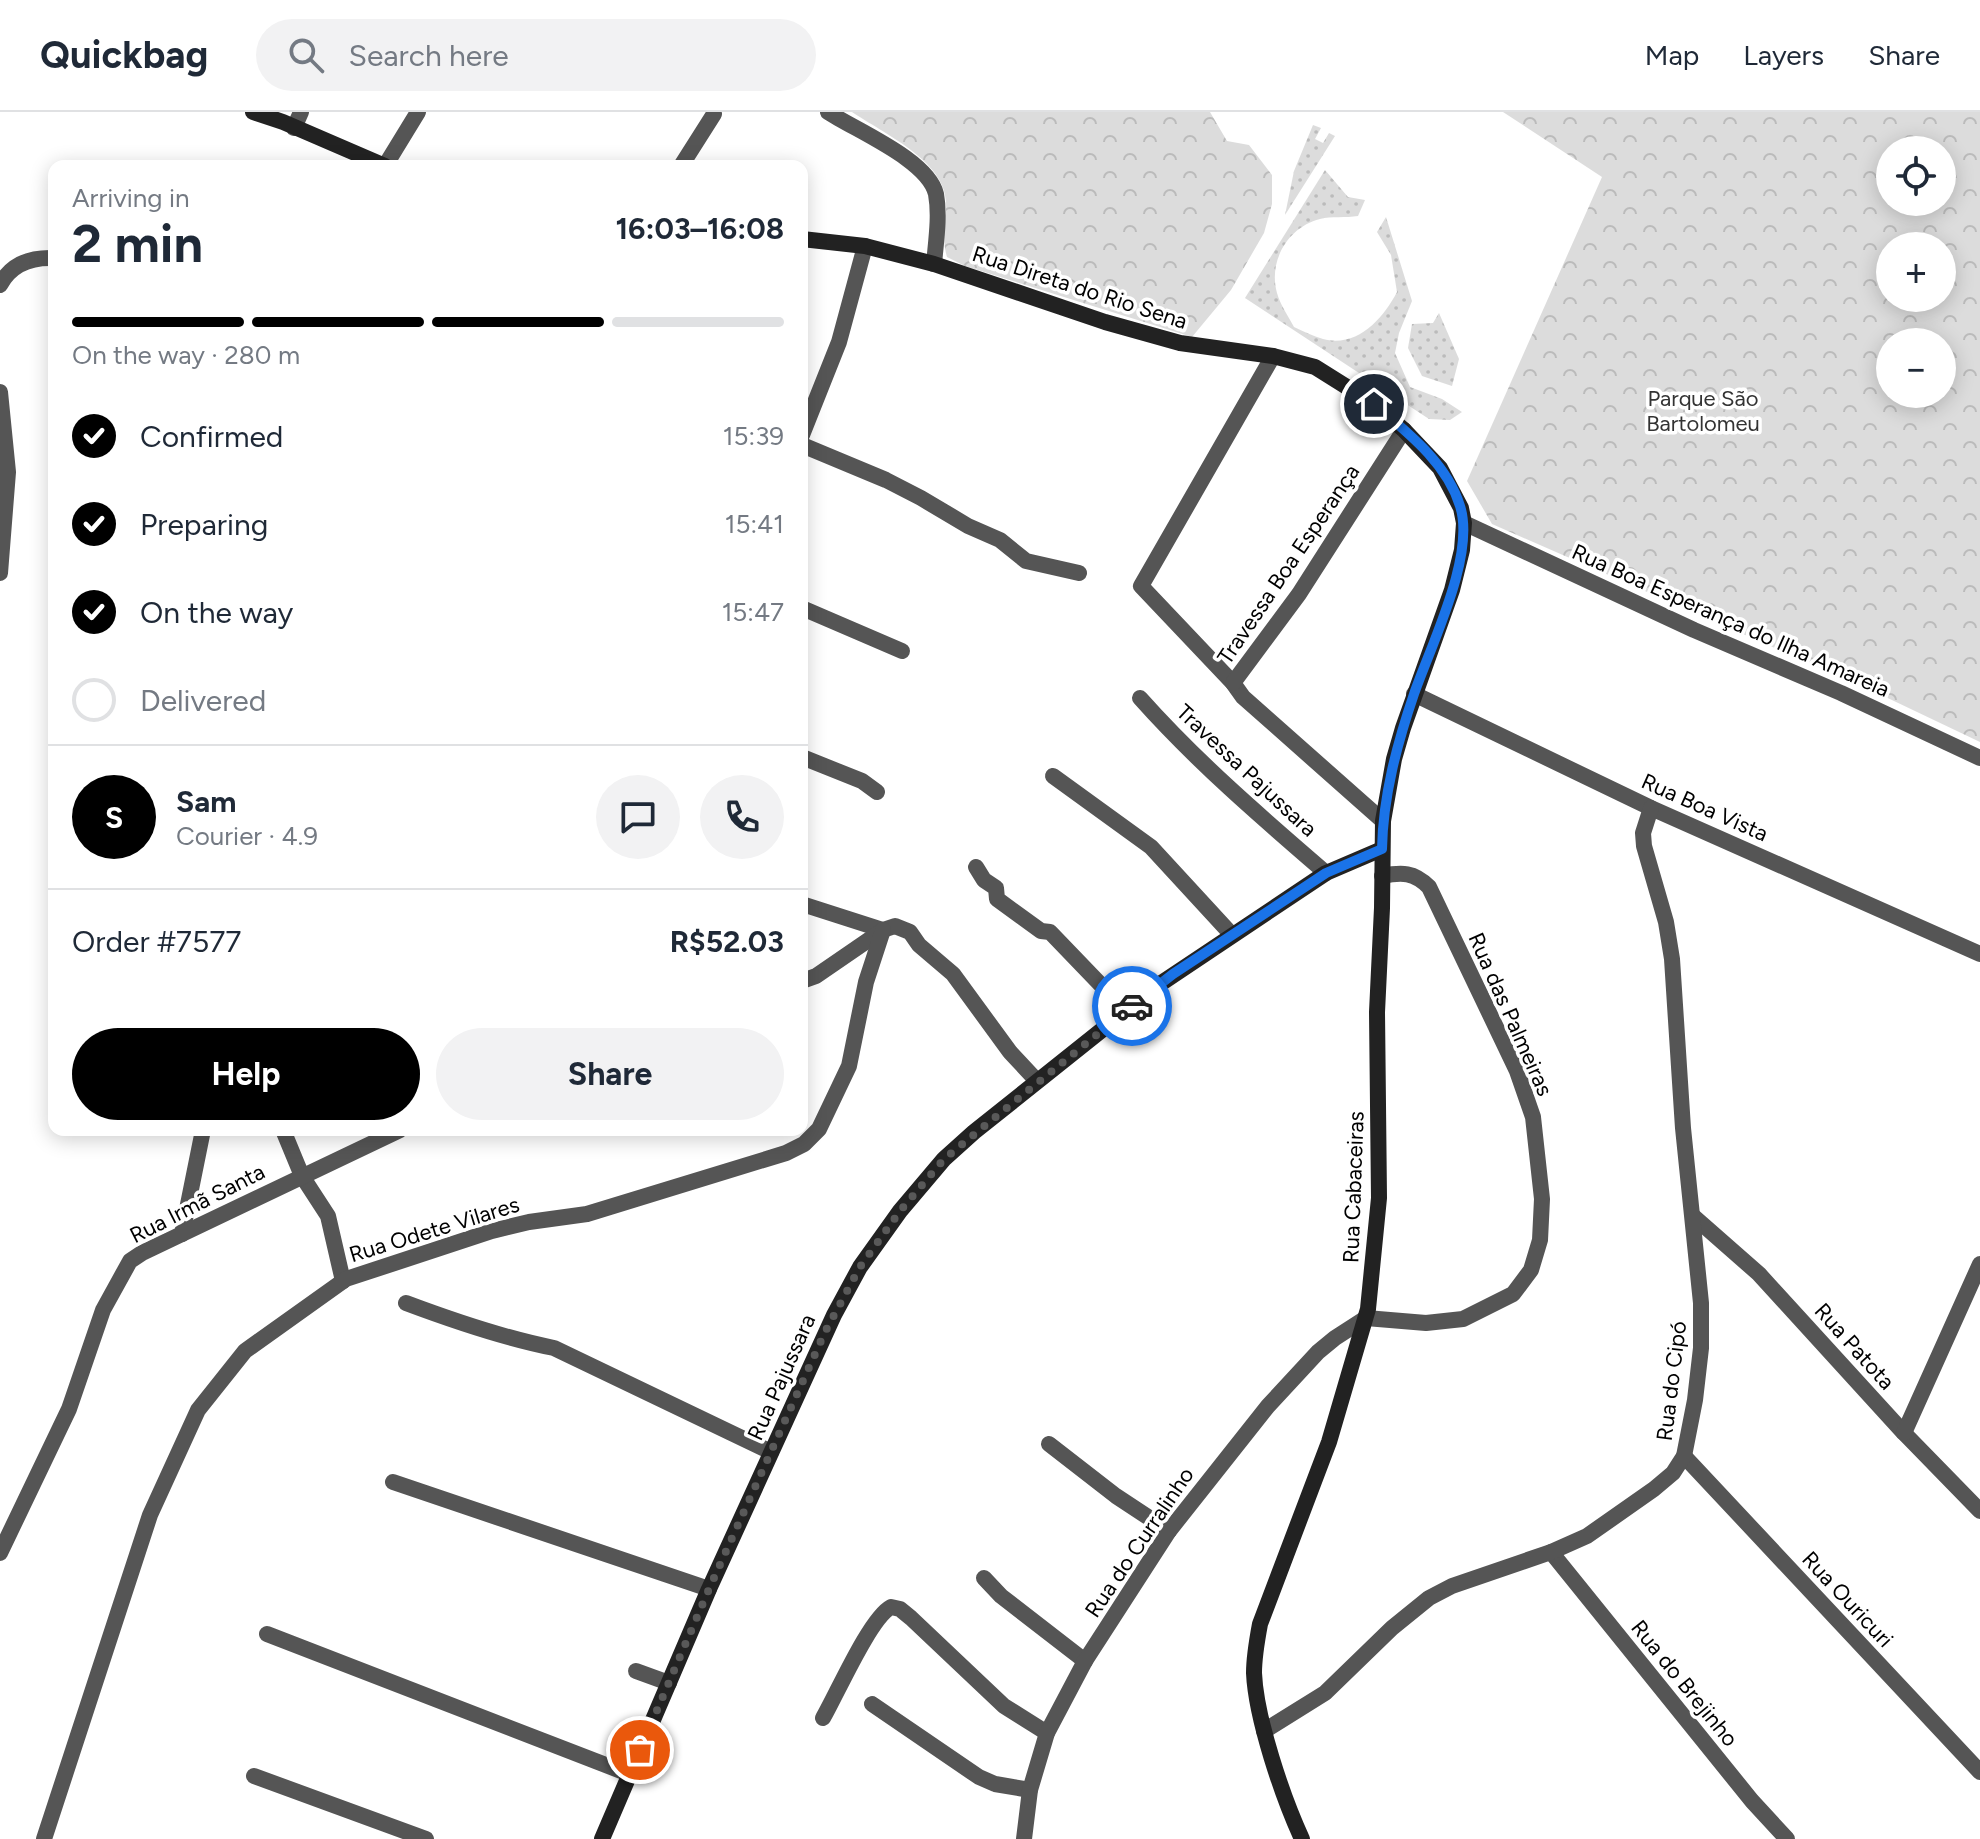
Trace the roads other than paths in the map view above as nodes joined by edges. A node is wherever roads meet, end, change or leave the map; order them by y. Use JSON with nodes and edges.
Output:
{"nodes":[{"id":1,"x":253,"y":112,"type":"edge"},
{"id":2,"x":418,"y":112,"type":"edge"},
{"id":3,"x":828,"y":112,"type":"edge"},
{"id":4,"x":714,"y":114,"type":"dead end"},
{"id":5,"x":289,"y":118,"type":"edge"},
{"id":6,"x":373,"y":160,"type":"edge"},
{"id":7,"x":389,"y":160,"type":"edge"},
{"id":8,"x":685,"y":160,"type":"edge"},
{"id":9,"x":808,"y":240,"type":"edge"},
{"id":10,"x":865,"y":246,"type":"junction"},
{"id":11,"x":48,"y":258,"type":"edge"},
{"id":12,"x":934,"y":264,"type":"junction"},
{"id":13,"x":0,"y":285,"type":"edge"},
{"id":14,"x":1273,"y":356,"type":"junction"},
{"id":15,"x":0,"y":392,"type":"edge"},
{"id":16,"x":808,"y":420,"type":"edge"},
{"id":17,"x":1404,"y":430,"type":"junction"},
{"id":18,"x":808,"y":448,"type":"edge"},
{"id":19,"x":1464,"y":523,"type":"junction"},
{"id":20,"x":0,"y":573,"type":"edge"},
{"id":21,"x":1079,"y":573,"type":"dead end"},
{"id":22,"x":808,"y":611,"type":"edge"},
{"id":23,"x":902,"y":651,"type":"dead end"},
{"id":24,"x":1233,"y":683,"type":"junction"},
{"id":25,"x":1414,"y":694,"type":"junction"},
{"id":26,"x":1140,"y":698,"type":"dead end"},
{"id":27,"x":1980,"y":758,"type":"edge"},
{"id":28,"x":808,"y":759,"type":"edge"},
{"id":29,"x":1053,"y":776,"type":"dead end"},
{"id":30,"x":877,"y":792,"type":"dead end"},
{"id":31,"x":1651,"y":808,"type":"junction"},
{"id":32,"x":1383,"y":821,"type":"junction"},
{"id":33,"x":1382,"y":849,"type":"junction"},
{"id":34,"x":976,"y":867,"type":"dead end"},
{"id":35,"x":1326,"y":873,"type":"junction"},
{"id":36,"x":1382,"y":876,"type":"junction"},
{"id":37,"x":808,"y":906,"type":"edge"},
{"id":38,"x":883,"y":930,"type":"junction"},
{"id":39,"x":1232,"y":935,"type":"junction"},
{"id":40,"x":1980,"y":954,"type":"edge"},
{"id":41,"x":808,"y":979,"type":"edge"},
{"id":42,"x":1126,"y":1011,"type":"junction"},
{"id":43,"x":1037,"y":1081,"type":"junction"},
{"id":44,"x":202,"y":1136,"type":"edge"},
{"id":45,"x":285,"y":1136,"type":"edge"},
{"id":46,"x":387,"y":1136,"type":"edge"},
{"id":47,"x":302,"y":1176,"type":"junction"},
{"id":48,"x":1693,"y":1216,"type":"junction"},
{"id":49,"x":182,"y":1234,"type":"junction"},
{"id":50,"x":1980,"y":1264,"type":"edge"},
{"id":51,"x":343,"y":1281,"type":"junction"},
{"id":52,"x":406,"y":1303,"type":"dead end"},
{"id":53,"x":1366,"y":1318,"type":"junction"},
{"id":54,"x":1904,"y":1433,"type":"junction"},
{"id":55,"x":1049,"y":1444,"type":"dead end"},
{"id":56,"x":766,"y":1449,"type":"junction"},
{"id":57,"x":1684,"y":1456,"type":"junction"},
{"id":58,"x":393,"y":1482,"type":"dead end"},
{"id":59,"x":1978,"y":1504,"type":"edge"},
{"id":60,"x":1169,"y":1531,"type":"junction"},
{"id":61,"x":1551,"y":1552,"type":"junction"},
{"id":62,"x":0,"y":1553,"type":"edge"},
{"id":63,"x":984,"y":1578,"type":"dead end"},
{"id":64,"x":709,"y":1589,"type":"junction"},
{"id":65,"x":267,"y":1634,"type":"dead end"},
{"id":66,"x":1085,"y":1661,"type":"junction"},
{"id":67,"x":636,"y":1671,"type":"dead end"},
{"id":68,"x":669,"y":1683,"type":"junction"},
{"id":69,"x":872,"y":1704,"type":"dead end"},
{"id":70,"x":823,"y":1718,"type":"dead end"},
{"id":71,"x":1264,"y":1731,"type":"junction"},
{"id":72,"x":1047,"y":1733,"type":"junction"},
{"id":73,"x":1980,"y":1772,"type":"edge"},
{"id":74,"x":629,"y":1774,"type":"junction"},
{"id":75,"x":254,"y":1776,"type":"dead end"},
{"id":76,"x":1030,"y":1790,"type":"junction"},
{"id":77,"x":44,"y":1839,"type":"edge"},
{"id":78,"x":426,"y":1839,"type":"edge"},
{"id":79,"x":602,"y":1839,"type":"edge"},
{"id":80,"x":1024,"y":1839,"type":"edge"},
{"id":81,"x":1302,"y":1839,"type":"edge"},
{"id":82,"x":1787,"y":1839,"type":"edge"}],
"edges":[{"from":1,"to":5,"type":"main road"},
{"from":2,"to":7,"type":"street"},
{"from":3,"to":12,"type":"street"},
{"from":4,"to":8,"type":"street"},
{"from":5,"to":6,"type":"main road"},
{"from":9,"to":10,"type":"main road","name":"Rua Direta do Rio Sena"},
{"from":10,"to":12,"type":"main road","name":"Rua Direta do Rio Sena"},
{"from":10,"to":16,"type":"street"},
{"from":11,"to":13,"type":"street"},
{"from":12,"to":14,"type":"main road","name":"Rua Direta do Rio Sena"},
{"from":14,"to":17,"type":"main road","name":"Rua Direta do Rio Sena"},
{"from":14,"to":24,"type":"street"},
{"from":15,"to":20,"type":"street"},
{"from":17,"to":19,"type":"main road","name":"Rua Direta do Rio Sena"},
{"from":17,"to":24,"type":"street","name":"Travessa Boa Esperança"},
{"from":18,"to":21,"type":"street"},
{"from":19,"to":25,"type":"main road","name":"Rua Cabaceiras"},
{"from":19,"to":27,"type":"street","name":"Rua Boa Esperança do Ilha Amareia"},
{"from":22,"to":23,"type":"street"},
{"from":24,"to":32,"type":"street"},
{"from":25,"to":31,"type":"street","name":"Rua Boa Vista"},
{"from":25,"to":32,"type":"main road","name":"Rua Cabaceiras"},
{"from":26,"to":35,"type":"street","name":"Travessa Pajussara"},
{"from":28,"to":30,"type":"street"},
{"from":29,"to":39,"type":"street"},
{"from":31,"to":40,"type":"street","name":"Rua Boa Vista"},
{"from":31,"to":48,"type":"street","name":"Rua do Cipó"},
{"from":32,"to":33,"type":"main road","name":"Rua Cabaceiras"},
{"from":33,"to":35,"type":"main road","name":"Rua Pajussara"},
{"from":33,"to":36,"type":"main road","name":"Rua Cabaceiras"},
{"from":34,"to":42,"type":"street"},
{"from":35,"to":39,"type":"main road","name":"Rua Pajussara"},
{"from":36,"to":53,"type":"main road","name":"Rua Cabaceiras"},
{"from":36,"to":53,"type":"street","name":"Rua das Palmeiras"},
{"from":37,"to":38,"type":"street"},
{"from":38,"to":41,"type":"street"},
{"from":38,"to":43,"type":"street"},
{"from":38,"to":51,"type":"street","name":"Rua Odete Vilares"},
{"from":39,"to":42,"type":"main road","name":"Rua Pajussara"},
{"from":42,"to":43,"type":"main road","name":"Rua Pajussara"},
{"from":43,"to":56,"type":"main road","name":"Rua Pajussara"},
{"from":44,"to":49,"type":"street"},
{"from":45,"to":47,"type":"street"},
{"from":46,"to":47,"type":"street","name":"Rua Irmã Santa"},
{"from":47,"to":49,"type":"street","name":"Rua Irmã Santa"},
{"from":47,"to":51,"type":"street"},
{"from":48,"to":54,"type":"street","name":"Rua Patota"},
{"from":48,"to":57,"type":"street","name":"Rua do Cipó"},
{"from":49,"to":62,"type":"street","name":"Rua Irmã Santa"},
{"from":50,"to":54,"type":"street"},
{"from":51,"to":77,"type":"street","name":"Rua Odete Vilares"},
{"from":52,"to":56,"type":"street","name":"Rua Pajussara"},
{"from":53,"to":60,"type":"street","name":"Rua do Curralinho"},
{"from":53,"to":71,"type":"main road","name":"Rua Cabaceiras"},
{"from":54,"to":59,"type":"street","name":"Rua Patota"},
{"from":55,"to":60,"type":"street"},
{"from":56,"to":64,"type":"main road","name":"Rua Pajussara"},
{"from":57,"to":61,"type":"street","name":"Rua do Cipó"},
{"from":57,"to":73,"type":"street","name":"Rua Ouricuri"},
{"from":58,"to":64,"type":"street"},
{"from":60,"to":66,"type":"street","name":"Rua do Curralinho"},
{"from":61,"to":71,"type":"street","name":"Rua do Cipó"},
{"from":61,"to":82,"type":"street","name":"Rua do Brejinho"},
{"from":63,"to":66,"type":"street"},
{"from":64,"to":68,"type":"main road","name":"Rua Pajussara"},
{"from":65,"to":74,"type":"street"},
{"from":66,"to":72,"type":"street","name":"Rua do Curralinho"},
{"from":67,"to":68,"type":"street"},
{"from":68,"to":74,"type":"main road","name":"Rua Pajussara"},
{"from":69,"to":76,"type":"street"},
{"from":70,"to":72,"type":"street"},
{"from":71,"to":81,"type":"main road","name":"Rua Cabaceiras"},
{"from":72,"to":76,"type":"street","name":"Rua do Curralinho"},
{"from":74,"to":79,"type":"main road","name":"Rua Pajussara"},
{"from":75,"to":78,"type":"street"},
{"from":76,"to":80,"type":"street","name":"Rua do Curralinho"}]}
